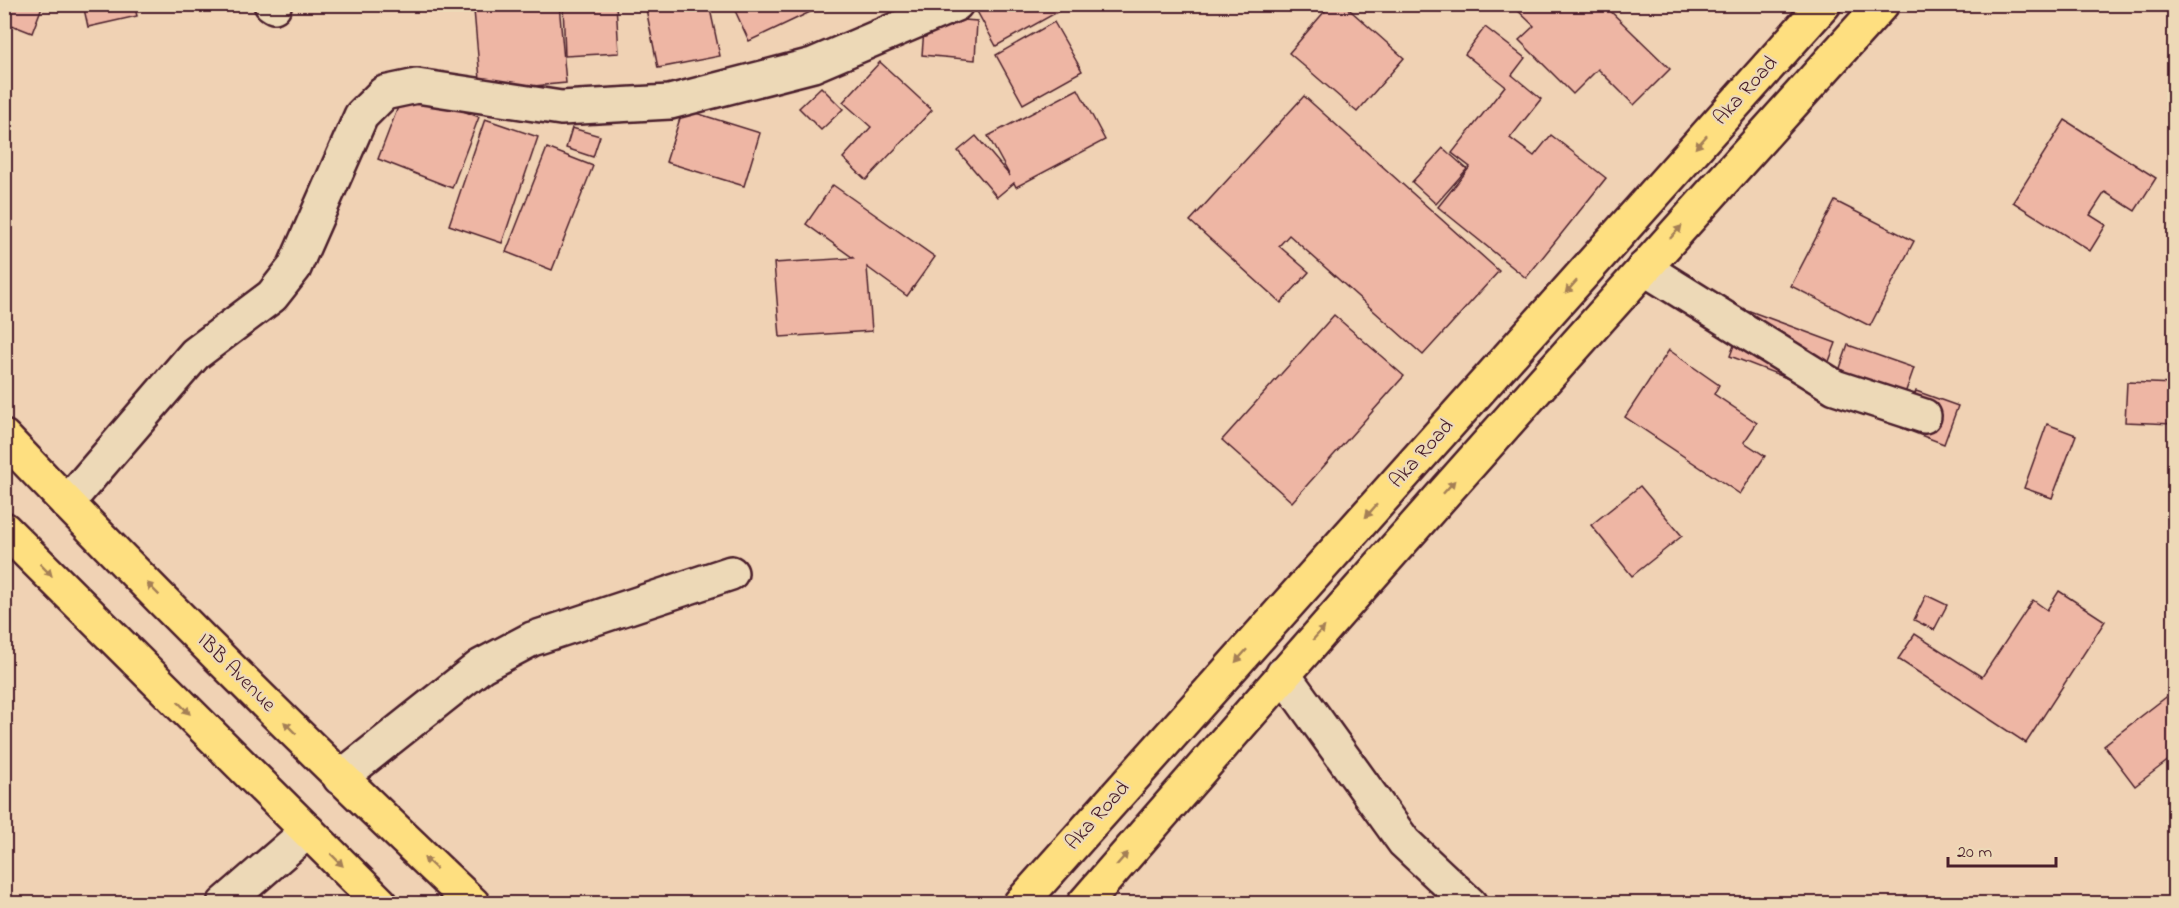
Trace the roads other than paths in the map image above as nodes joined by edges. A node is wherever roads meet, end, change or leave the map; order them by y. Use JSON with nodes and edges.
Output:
{"nodes":[{"id":1,"x":956,"y":4,"type":"edge"},
{"id":2,"x":1824,"y":4,"type":"edge"},
{"id":3,"x":1882,"y":4,"type":"edge"},
{"id":4,"x":1644,"y":268,"type":"junction"},
{"id":5,"x":1924,"y":416,"type":"dead end"},
{"id":6,"x":4,"y":438,"type":"edge"},
{"id":7,"x":67,"y":503,"type":"junction"},
{"id":8,"x":4,"y":529,"type":"edge"},
{"id":9,"x":730,"y":573,"type":"dead end"},
{"id":10,"x":1283,"y":674,"type":"junction"},
{"id":11,"x":340,"y":778,"type":"junction"},
{"id":12,"x":308,"y":831,"type":"junction"},
{"id":13,"x":224,"y":903,"type":"edge"},
{"id":14,"x":381,"y":903,"type":"edge"},
{"id":15,"x":473,"y":903,"type":"edge"},
{"id":16,"x":1020,"y":903,"type":"edge"},
{"id":17,"x":1084,"y":903,"type":"edge"},
{"id":18,"x":1470,"y":903,"type":"edge"}],
"edges":[{"from":1,"to":7,"type":"street"},
{"from":2,"to":16,"type":"main road","name":"Aka Road","one_way":true},
{"from":4,"to":3,"type":"main road","name":"Aka Road","one_way":true},
{"from":4,"to":5,"type":"street"},
{"from":10,"to":4,"type":"main road","name":"Aka Road","one_way":true},
{"from":6,"to":7,"type":"main road","name":"IBB Avenue"},
{"from":11,"to":7,"type":"main road","name":"IBB Avenue","one_way":true},
{"from":8,"to":12,"type":"main road","one_way":true},
{"from":9,"to":11,"type":"street"},
{"from":17,"to":10,"type":"main road","name":"Aka Road","one_way":true},
{"from":10,"to":18,"type":"street"},
{"from":15,"to":11,"type":"main road","name":"IBB Avenue","one_way":true},
{"from":12,"to":13,"type":"street"},
{"from":12,"to":14,"type":"main road","one_way":true}]}
